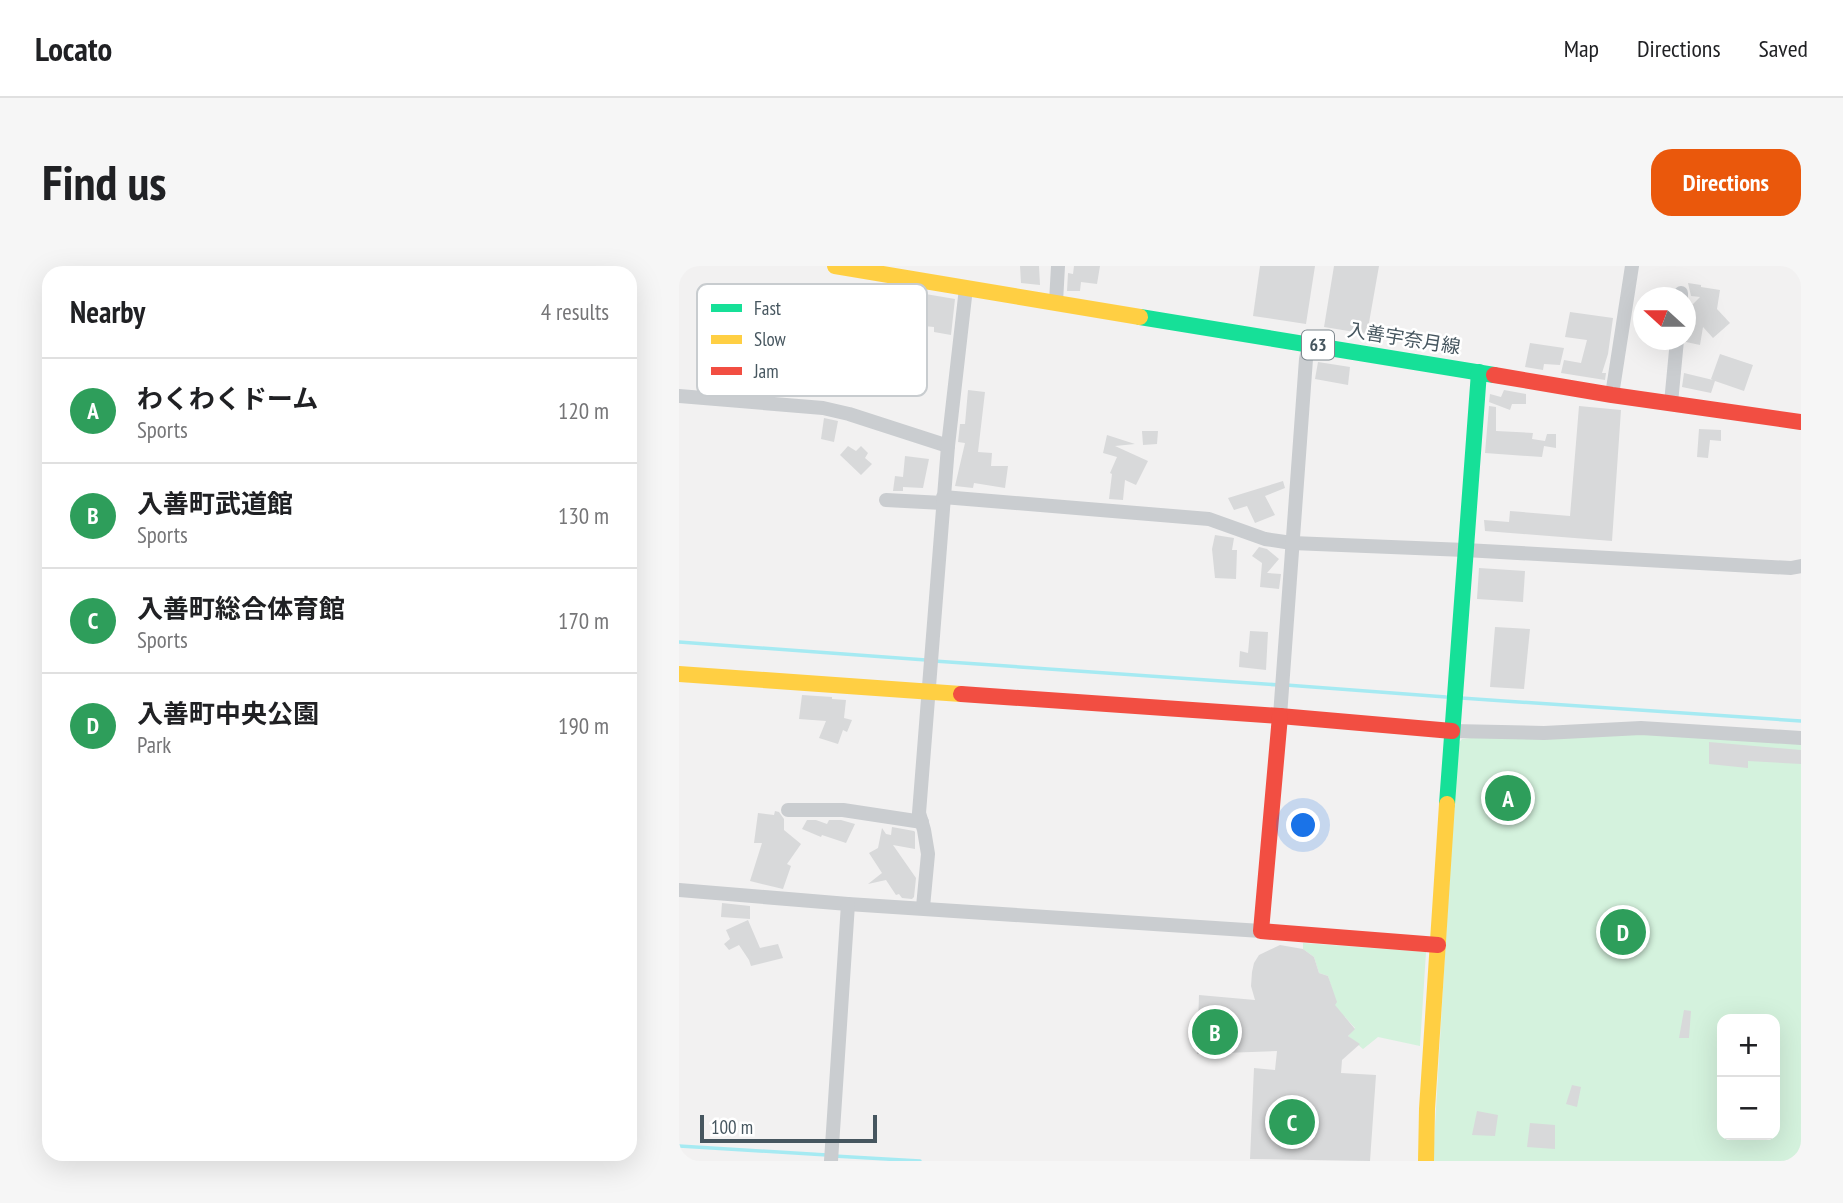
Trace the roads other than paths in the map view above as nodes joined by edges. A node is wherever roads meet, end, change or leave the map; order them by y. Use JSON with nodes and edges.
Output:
{"nodes":[{"id":1,"x":835,"y":266,"type":"edge"},
{"id":2,"x":1058,"y":266,"type":"edge"},
{"id":3,"x":1632,"y":266,"type":"edge"},
{"id":4,"x":861,"y":268,"type":"edge"},
{"id":5,"x":966,"y":288,"type":"junction"},
{"id":6,"x":1056,"y":302,"type":"junction"},
{"id":7,"x":1309,"y":344,"type":"junction"},
{"id":8,"x":1676,"y":350,"type":"edge"},
{"id":9,"x":1479,"y":372,"type":"junction"},
{"id":10,"x":1612,"y":395,"type":"junction"},
{"id":11,"x":679,"y":396,"type":"edge"},
{"id":12,"x":1671,"y":403,"type":"junction"},
{"id":13,"x":1801,"y":422,"type":"edge"},
{"id":14,"x":948,"y":446,"type":"junction"},
{"id":15,"x":886,"y":500,"type":"dead end"},
{"id":16,"x":943,"y":500,"type":"junction"},
{"id":17,"x":1292,"y":543,"type":"junction"},
{"id":18,"x":1465,"y":550,"type":"junction"},
{"id":19,"x":1801,"y":566,"type":"edge"},
{"id":20,"x":679,"y":674,"type":"edge"},
{"id":21,"x":928,"y":691,"type":"junction"},
{"id":22,"x":1280,"y":716,"type":"junction"},
{"id":23,"x":1452,"y":731,"type":"junction"},
{"id":24,"x":1801,"y":738,"type":"edge"},
{"id":25,"x":788,"y":810,"type":"dead end"},
{"id":26,"x":922,"y":822,"type":"junction"},
{"id":27,"x":679,"y":890,"type":"edge"},
{"id":28,"x":848,"y":904,"type":"junction"},
{"id":29,"x":923,"y":907,"type":"junction"},
{"id":30,"x":1261,"y":931,"type":"junction"},
{"id":31,"x":1437,"y":945,"type":"junction"},
{"id":32,"x":831,"y":1161,"type":"edge"},
{"id":33,"x":1426,"y":1161,"type":"edge"}],
"edges":[{"from":1,"to":4,"type":"street","name":"入善宇奈月線","number":"63"},
{"from":2,"to":6,"type":"street"},
{"from":3,"to":10,"type":"street"},
{"from":4,"to":5,"type":"street","name":"入善宇奈月線","number":"63"},
{"from":5,"to":6,"type":"street","name":"入善宇奈月線","number":"63"},
{"from":5,"to":14,"type":"street"},
{"from":6,"to":7,"type":"street","name":"入善宇奈月線","number":"63"},
{"from":7,"to":9,"type":"street","name":"入善宇奈月線","number":"63"},
{"from":7,"to":17,"type":"street"},
{"from":8,"to":12,"type":"street"},
{"from":9,"to":10,"type":"street","name":"入善宇奈月線","number":"63"},
{"from":9,"to":18,"type":"street"},
{"from":10,"to":12,"type":"street","name":"入善宇奈月線","number":"63"},
{"from":11,"to":14,"type":"street"},
{"from":12,"to":13,"type":"street","name":"入善宇奈月線","number":"63"},
{"from":14,"to":16,"type":"street"},
{"from":15,"to":16,"type":"street"},
{"from":16,"to":17,"type":"street"},
{"from":16,"to":21,"type":"street"},
{"from":17,"to":18,"type":"street"},
{"from":17,"to":22,"type":"street"},
{"from":18,"to":19,"type":"street"},
{"from":18,"to":23,"type":"street"},
{"from":20,"to":21,"type":"street"},
{"from":21,"to":22,"type":"street"},
{"from":21,"to":26,"type":"street"},
{"from":22,"to":23,"type":"street"},
{"from":22,"to":30,"type":"street"},
{"from":23,"to":24,"type":"street"},
{"from":23,"to":31,"type":"street"},
{"from":25,"to":26,"type":"street"},
{"from":26,"to":29,"type":"street"},
{"from":27,"to":28,"type":"street"},
{"from":28,"to":29,"type":"street"},
{"from":28,"to":32,"type":"street"},
{"from":29,"to":30,"type":"street"},
{"from":30,"to":31,"type":"street"},
{"from":31,"to":33,"type":"street"}]}
